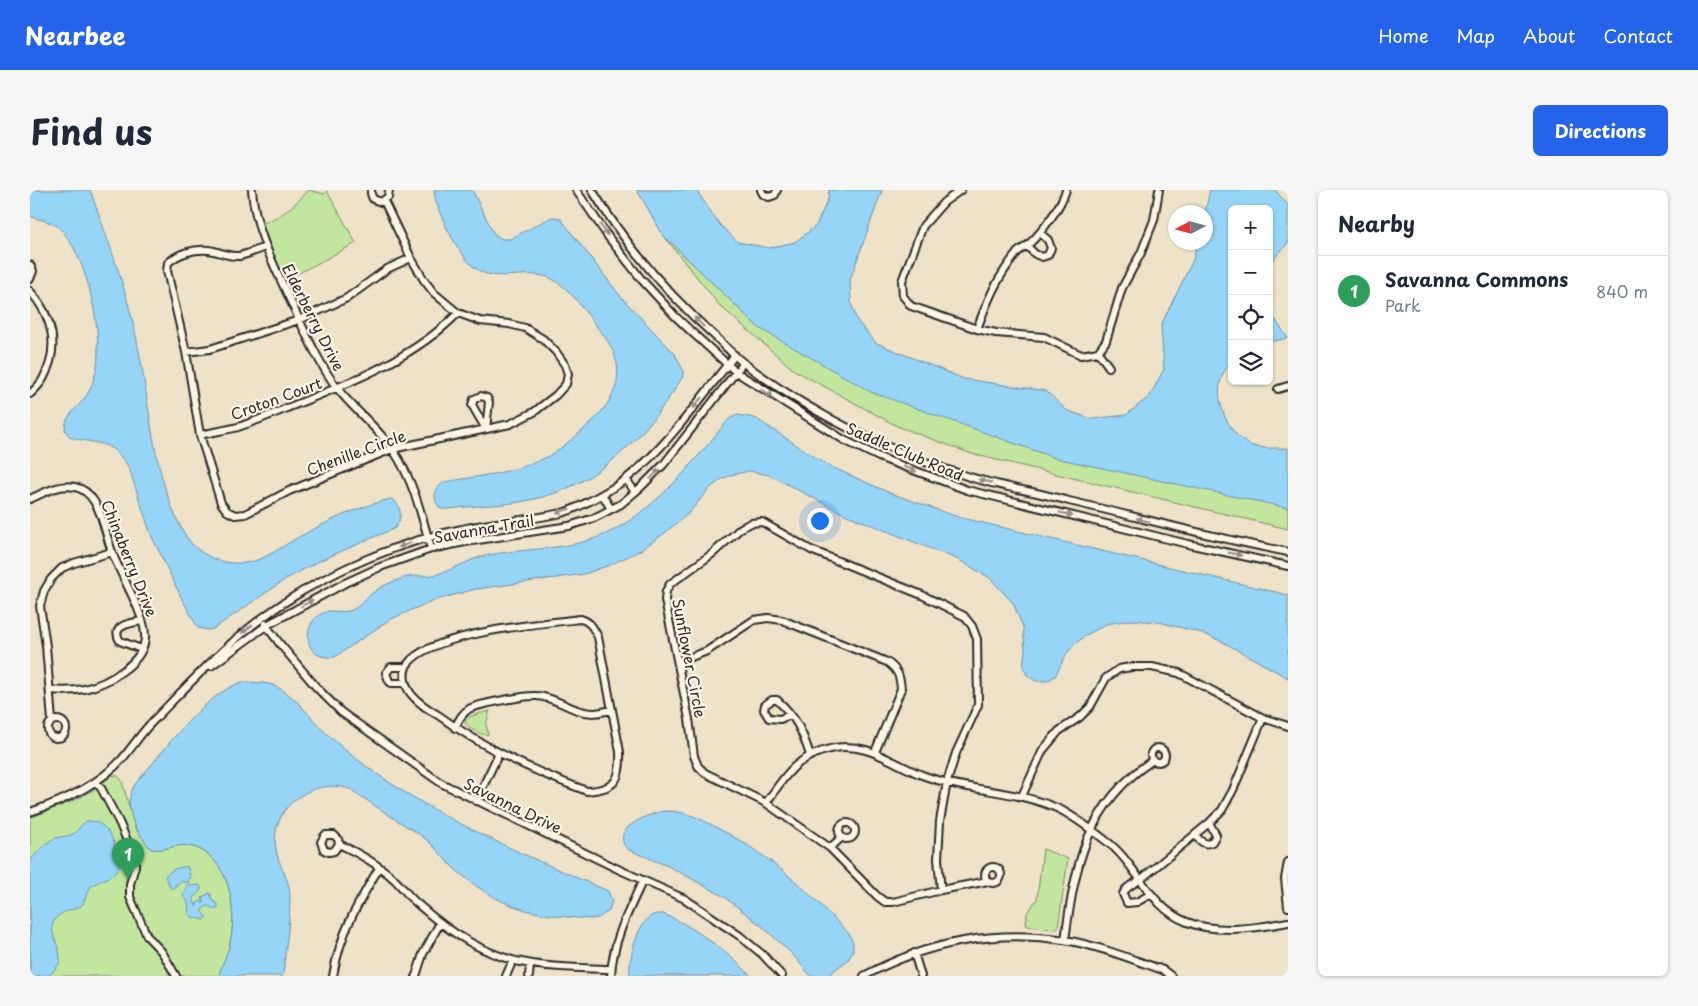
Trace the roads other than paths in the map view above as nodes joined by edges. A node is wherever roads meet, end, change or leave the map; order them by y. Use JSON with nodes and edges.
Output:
{"nodes":[{"id":1,"x":252,"y":190,"type":"edge"},
{"id":2,"x":371,"y":190,"type":"edge"},
{"id":3,"x":389,"y":190,"type":"edge"},
{"id":4,"x":576,"y":190,"type":"edge"},
{"id":5,"x":592,"y":190,"type":"edge"},
{"id":6,"x":761,"y":190,"type":"edge"},
{"id":7,"x":777,"y":190,"type":"edge"},
{"id":8,"x":961,"y":190,"type":"edge"},
{"id":9,"x":1066,"y":190,"type":"edge"},
{"id":10,"x":1159,"y":190,"type":"edge"},
{"id":11,"x":384,"y":201,"type":"junction"},
{"id":12,"x":1040,"y":233,"type":"junction"},
{"id":13,"x":1028,"y":246,"type":"junction"},
{"id":14,"x":265,"y":247,"type":"junction"},
{"id":15,"x":411,"y":258,"type":"junction"},
{"id":16,"x":30,"y":265,"type":"edge"},
{"id":17,"x":30,"y":279,"type":"edge"},
{"id":18,"x":30,"y":291,"type":"edge"},
{"id":19,"x":458,"y":313,"type":"junction"},
{"id":20,"x":299,"y":320,"type":"junction"},
{"id":21,"x":977,"y":329,"type":"junction"},
{"id":22,"x":186,"y":352,"type":"junction"},
{"id":23,"x":1098,"y":352,"type":"junction"},
{"id":24,"x":735,"y":355,"type":"junction"},
{"id":25,"x":743,"y":363,"type":"junction"},
{"id":26,"x":727,"y":365,"type":"junction"},
{"id":27,"x":1109,"y":367,"type":"dead end"},
{"id":28,"x":736,"y":372,"type":"junction"},
{"id":29,"x":1288,"y":386,"type":"edge"},
{"id":30,"x":337,"y":388,"type":"junction"},
{"id":31,"x":1278,"y":389,"type":"dead end"},
{"id":32,"x":30,"y":394,"type":"edge"},
{"id":33,"x":486,"y":429,"type":"junction"},
{"id":34,"x":200,"y":435,"type":"junction"},
{"id":35,"x":392,"y":449,"type":"junction"},
{"id":36,"x":626,"y":479,"type":"junction"},
{"id":37,"x":636,"y":492,"type":"junction"},
{"id":38,"x":602,"y":494,"type":"junction"},
{"id":39,"x":30,"y":499,"type":"edge"},
{"id":40,"x":610,"y":509,"type":"junction"},
{"id":41,"x":1190,"y":532,"type":"junction"},
{"id":42,"x":428,"y":538,"type":"junction"},
{"id":43,"x":1188,"y":544,"type":"junction"},
{"id":44,"x":430,"y":549,"type":"junction"},
{"id":45,"x":112,"y":552,"type":"junction"},
{"id":46,"x":1288,"y":552,"type":"edge"},
{"id":47,"x":1288,"y":566,"type":"edge"},
{"id":48,"x":261,"y":619,"type":"junction"},
{"id":49,"x":142,"y":621,"type":"junction"},
{"id":50,"x":267,"y":625,"type":"junction"},
{"id":51,"x":142,"y":649,"type":"junction"},
{"id":52,"x":678,"y":662,"type":"junction"},
{"id":53,"x":406,"y":667,"type":"junction"},
{"id":54,"x":194,"y":678,"type":"junction"},
{"id":55,"x":405,"y":683,"type":"junction"},
{"id":56,"x":50,"y":690,"type":"junction"},
{"id":57,"x":612,"y":710,"type":"junction"},
{"id":58,"x":790,"y":715,"type":"dead end"},
{"id":59,"x":1263,"y":718,"type":"junction"},
{"id":60,"x":52,"y":722,"type":"dead end"},
{"id":61,"x":1288,"y":726,"type":"edge"},
{"id":62,"x":455,"y":728,"type":"junction"},
{"id":63,"x":875,"y":752,"type":"junction"},
{"id":64,"x":499,"y":753,"type":"junction"},
{"id":65,"x":810,"y":755,"type":"junction"},
{"id":66,"x":1153,"y":760,"type":"dead end"},
{"id":67,"x":96,"y":782,"type":"junction"},
{"id":68,"x":947,"y":782,"type":"junction"},
{"id":69,"x":1022,"y":796,"type":"junction"},
{"id":70,"x":476,"y":800,"type":"junction"},
{"id":71,"x":766,"y":803,"type":"junction"},
{"id":72,"x":30,"y":812,"type":"edge"},
{"id":73,"x":1209,"y":823,"type":"junction"},
{"id":74,"x":1091,"y":830,"type":"junction"},
{"id":75,"x":1195,"y":835,"type":"junction"},
{"id":76,"x":842,"y":837,"type":"dead end"},
{"id":77,"x":339,"y":844,"type":"dead end"},
{"id":78,"x":830,"y":848,"type":"junction"},
{"id":79,"x":1288,"y":862,"type":"edge"},
{"id":80,"x":379,"y":868,"type":"junction"},
{"id":81,"x":643,"y":880,"type":"junction"},
{"id":82,"x":1140,"y":880,"type":"junction"},
{"id":83,"x":988,"y":881,"type":"dead end"},
{"id":84,"x":942,"y":890,"type":"junction"},
{"id":85,"x":1151,"y":894,"type":"junction"},
{"id":86,"x":1288,"y":907,"type":"edge"},
{"id":87,"x":1288,"y":922,"type":"edge"},
{"id":88,"x":440,"y":923,"type":"junction"},
{"id":89,"x":1065,"y":940,"type":"junction"},
{"id":90,"x":914,"y":953,"type":"junction"},
{"id":91,"x":513,"y":960,"type":"junction"},
{"id":92,"x":530,"y":964,"type":"junction"},
{"id":93,"x":611,"y":972,"type":"edge"},
{"id":94,"x":176,"y":976,"type":"edge"},
{"id":95,"x":333,"y":976,"type":"edge"},
{"id":96,"x":416,"y":976,"type":"edge"},
{"id":97,"x":506,"y":976,"type":"edge"},
{"id":98,"x":529,"y":976,"type":"edge"},
{"id":99,"x":782,"y":976,"type":"edge"},
{"id":100,"x":864,"y":976,"type":"edge"},
{"id":101,"x":921,"y":976,"type":"edge"},
{"id":102,"x":1171,"y":976,"type":"edge"}],
"edges":[{"from":1,"to":14,"type":"street","name":"Elderberry Drive"},
{"from":2,"to":11,"type":"street","name":"Chenille Circle"},
{"from":3,"to":11,"type":"street"},
{"from":4,"to":26,"type":"street","name":"Saddle Club Road","one_way":true},
{"from":24,"to":5,"type":"street","name":"Saddle Club Road","one_way":true},
{"from":6,"to":7,"type":"street"},
{"from":8,"to":21,"type":"street"},
{"from":9,"to":12,"type":"street"},
{"from":10,"to":23,"type":"street"},
{"from":11,"to":15,"type":"street","name":"Chenille Circle"},
{"from":12,"to":13,"type":"street"},
{"from":12,"to":13,"type":"street"},
{"from":13,"to":21,"type":"street"},
{"from":14,"to":20,"type":"street","name":"Elderberry Drive"},
{"from":14,"to":22,"type":"street","name":"Chenille Circle"},
{"from":15,"to":19,"type":"street","name":"Chenille Circle"},
{"from":15,"to":20,"type":"street"},
{"from":16,"to":17,"type":"street"},
{"from":18,"to":32,"type":"street"},
{"from":19,"to":30,"type":"street","name":"Croton Court"},
{"from":19,"to":33,"type":"street","name":"Chenille Circle"},
{"from":20,"to":22,"type":"street"},
{"from":20,"to":30,"type":"street","name":"Elderberry Drive"},
{"from":21,"to":23,"type":"street"},
{"from":22,"to":34,"type":"street","name":"Chenille Circle"},
{"from":23,"to":27,"type":"street"},
{"from":24,"to":25,"type":"street","name":"Saddle Club Road"},
{"from":24,"to":26,"type":"street","name":"Savanna Trail"},
{"from":25,"to":28,"type":"street","name":"Savanna Trail"},
{"from":41,"to":25,"type":"street","name":"Saddle Club Road","one_way":true},
{"from":26,"to":28,"type":"street","name":"Saddle Club Road"},
{"from":26,"to":36,"type":"street","name":"Savanna Trail","one_way":true},
{"from":37,"to":28,"type":"street","name":"Savanna Trail","one_way":true},
{"from":28,"to":43,"type":"street","name":"Saddle Club Road","one_way":true},
{"from":29,"to":31,"type":"street"},
{"from":30,"to":34,"type":"street","name":"Croton Court"},
{"from":30,"to":35,"type":"street","name":"Elderberry Drive"},
{"from":33,"to":33,"type":"street"},
{"from":33,"to":35,"type":"street","name":"Chenille Circle"},
{"from":34,"to":35,"type":"street","name":"Chenille Circle"},
{"from":35,"to":42,"type":"street","name":"Elderberry Drive"},
{"from":36,"to":37,"type":"street"},
{"from":36,"to":38,"type":"street","name":"Savanna Trail"},
{"from":37,"to":40,"type":"street","name":"Savanna Trail"},
{"from":38,"to":40,"type":"street"},
{"from":38,"to":42,"type":"street","name":"Savanna Trail","one_way":true},
{"from":39,"to":45,"type":"street","name":"Chinaberry Drive"},
{"from":40,"to":44,"type":"street","name":"Savanna Trail"},
{"from":41,"to":43,"type":"street"},
{"from":41,"to":46,"type":"street","name":"Saddle Club Road"},
{"from":42,"to":44,"type":"street","name":"Elderberry Drive"},
{"from":42,"to":48,"type":"street","name":"Savanna Trail","one_way":true},
{"from":43,"to":47,"type":"street","name":"Saddle Club Road","one_way":true},
{"from":50,"to":44,"type":"street","name":"Savanna Trail","one_way":true},
{"from":45,"to":49,"type":"street","name":"Chinaberry Drive"},
{"from":45,"to":56,"type":"street"},
{"from":48,"to":50,"type":"street","name":"Savanna Drive"},
{"from":48,"to":54,"type":"street","name":"Savanna Trail","one_way":true},
{"from":49,"to":51,"type":"street","name":"Chinaberry Drive"},
{"from":49,"to":51,"type":"street"},
{"from":50,"to":54,"type":"street","name":"Savanna Trail"},
{"from":50,"to":70,"type":"street","name":"Savanna Drive"},
{"from":51,"to":56,"type":"street"},
{"from":52,"to":63,"type":"street"},
{"from":52,"to":68,"type":"street","name":"Sunflower Circle"},
{"from":52,"to":71,"type":"street","name":"Sunflower Circle"},
{"from":53,"to":55,"type":"street"},
{"from":53,"to":55,"type":"street"},
{"from":53,"to":57,"type":"street"},
{"from":54,"to":67,"type":"street","name":"Savanna Trail"},
{"from":55,"to":62,"type":"street"},
{"from":56,"to":60,"type":"street"},
{"from":57,"to":62,"type":"street"},
{"from":57,"to":64,"type":"street"},
{"from":58,"to":65,"type":"street"},
{"from":59,"to":61,"type":"street"},
{"from":59,"to":69,"type":"street"},
{"from":59,"to":73,"type":"street"},
{"from":62,"to":64,"type":"street"},
{"from":63,"to":65,"type":"street"},
{"from":63,"to":68,"type":"street"},
{"from":64,"to":70,"type":"street"},
{"from":65,"to":71,"type":"street"},
{"from":66,"to":74,"type":"street"},
{"from":67,"to":72,"type":"street","name":"Savanna Trail"},
{"from":67,"to":94,"type":"street"},
{"from":68,"to":69,"type":"street"},
{"from":68,"to":84,"type":"street","name":"Sunflower Circle"},
{"from":69,"to":74,"type":"street"},
{"from":70,"to":81,"type":"street","name":"Savanna Drive"},
{"from":71,"to":78,"type":"street","name":"Sunflower Circle"},
{"from":73,"to":75,"type":"street"},
{"from":73,"to":75,"type":"street"},
{"from":74,"to":82,"type":"street"},
{"from":74,"to":89,"type":"street"},
{"from":75,"to":82,"type":"street"},
{"from":76,"to":78,"type":"street"},
{"from":77,"to":80,"type":"street"},
{"from":78,"to":84,"type":"street","name":"Sunflower Circle"},
{"from":79,"to":86,"type":"street"},
{"from":80,"to":88,"type":"street"},
{"from":80,"to":95,"type":"street"},
{"from":81,"to":93,"type":"street"},
{"from":81,"to":99,"type":"street","name":"Savanna Drive"},
{"from":82,"to":85,"type":"street"},
{"from":82,"to":85,"type":"street"},
{"from":83,"to":84,"type":"street","name":"Sunflower Circle"},
{"from":85,"to":87,"type":"street"},
{"from":88,"to":91,"type":"street"},
{"from":88,"to":96,"type":"street"},
{"from":89,"to":90,"type":"street"},
{"from":89,"to":102,"type":"street"},
{"from":90,"to":100,"type":"street"},
{"from":90,"to":101,"type":"street"},
{"from":91,"to":92,"type":"street"},
{"from":91,"to":97,"type":"street"},
{"from":92,"to":93,"type":"street"},
{"from":92,"to":98,"type":"street"}]}
